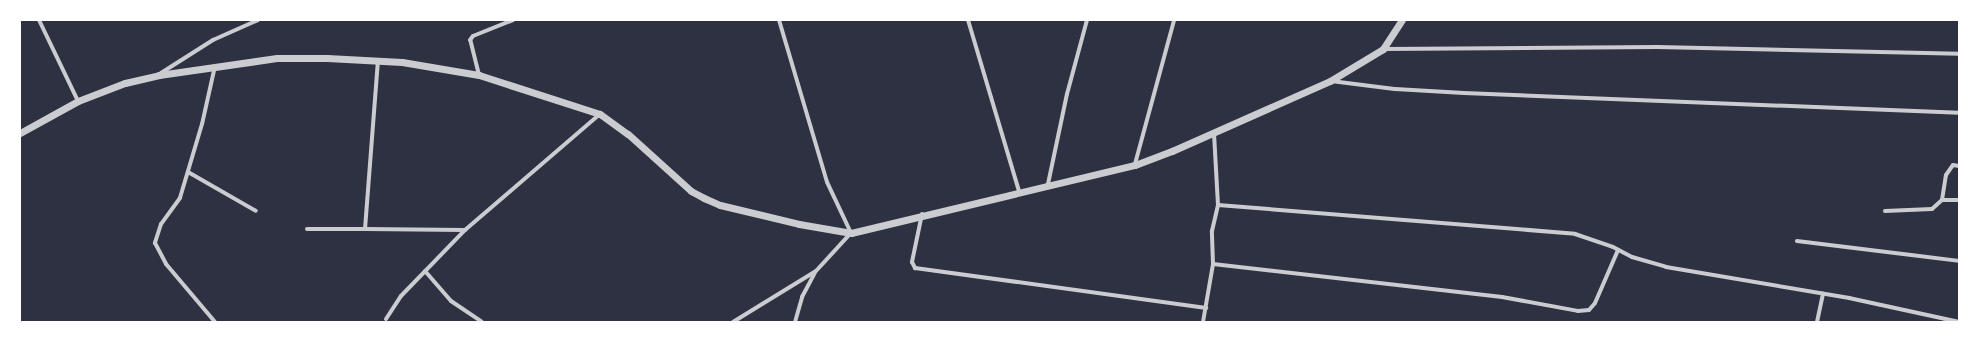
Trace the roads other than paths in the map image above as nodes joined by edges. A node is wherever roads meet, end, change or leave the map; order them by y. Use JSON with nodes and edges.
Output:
{"nodes":[{"id":1,"x":39,"y":20,"type":"edge"},
{"id":2,"x":258,"y":20,"type":"edge"},
{"id":3,"x":513,"y":20,"type":"edge"},
{"id":4,"x":779,"y":20,"type":"edge"},
{"id":5,"x":968,"y":20,"type":"edge"},
{"id":6,"x":1087,"y":20,"type":"edge"},
{"id":7,"x":1174,"y":20,"type":"edge"},
{"id":8,"x":1402,"y":20,"type":"edge"},
{"id":9,"x":1383,"y":49,"type":"junction"},
{"id":10,"x":1959,"y":54,"type":"edge"},
{"id":11,"x":378,"y":60,"type":"junction"},
{"id":12,"x":215,"y":66,"type":"junction"},
{"id":13,"x":479,"y":74,"type":"junction"},
{"id":14,"x":159,"y":75,"type":"junction"},
{"id":15,"x":1330,"y":81,"type":"junction"},
{"id":16,"x":78,"y":101,"type":"junction"},
{"id":17,"x":600,"y":114,"type":"junction"},
{"id":18,"x":1959,"y":114,"type":"edge"},
{"id":19,"x":20,"y":134,"type":"edge"},
{"id":20,"x":1214,"y":134,"type":"junction"},
{"id":21,"x":1135,"y":165,"type":"junction"},
{"id":22,"x":1959,"y":166,"type":"edge"},
{"id":23,"x":188,"y":172,"type":"junction"},
{"id":24,"x":1048,"y":184,"type":"junction"},
{"id":25,"x":1019,"y":191,"type":"junction"},
{"id":26,"x":1942,"y":200,"type":"junction"},
{"id":27,"x":1959,"y":200,"type":"edge"},
{"id":28,"x":1218,"y":205,"type":"junction"},
{"id":29,"x":256,"y":211,"type":"dead end"},
{"id":30,"x":1885,"y":211,"type":"dead end"},
{"id":31,"x":922,"y":214,"type":"junction"},
{"id":32,"x":307,"y":229,"type":"dead end"},
{"id":33,"x":365,"y":229,"type":"junction"},
{"id":34,"x":465,"y":230,"type":"junction"},
{"id":35,"x":851,"y":233,"type":"junction"},
{"id":36,"x":1797,"y":241,"type":"dead end"},
{"id":37,"x":1618,"y":250,"type":"junction"},
{"id":38,"x":1959,"y":261,"type":"edge"},
{"id":39,"x":1213,"y":264,"type":"junction"},
{"id":40,"x":425,"y":271,"type":"junction"},
{"id":41,"x":816,"y":271,"type":"junction"},
{"id":42,"x":1823,"y":294,"type":"junction"},
{"id":43,"x":1206,"y":308,"type":"junction"},
{"id":44,"x":386,"y":318,"type":"dead end"},
{"id":45,"x":216,"y":322,"type":"edge"},
{"id":46,"x":482,"y":322,"type":"edge"},
{"id":47,"x":733,"y":322,"type":"edge"},
{"id":48,"x":795,"y":322,"type":"edge"},
{"id":49,"x":1203,"y":322,"type":"edge"},
{"id":50,"x":1817,"y":322,"type":"edge"},
{"id":51,"x":1959,"y":322,"type":"edge"}],
"edges":[{"from":1,"to":16,"type":"street"},
{"from":2,"to":14,"type":"street"},
{"from":3,"to":13,"type":"street"},
{"from":4,"to":35,"type":"street"},
{"from":5,"to":25,"type":"street"},
{"from":6,"to":24,"type":"street"},
{"from":7,"to":21,"type":"street"},
{"from":8,"to":9,"type":"street"},
{"from":9,"to":10,"type":"street"},
{"from":9,"to":15,"type":"street"},
{"from":11,"to":12,"type":"street"},
{"from":11,"to":13,"type":"street"},
{"from":11,"to":33,"type":"street"},
{"from":12,"to":14,"type":"street"},
{"from":12,"to":23,"type":"street"},
{"from":13,"to":17,"type":"street"},
{"from":14,"to":16,"type":"street"},
{"from":15,"to":18,"type":"street"},
{"from":15,"to":20,"type":"street"},
{"from":16,"to":19,"type":"street"},
{"from":17,"to":34,"type":"street"},
{"from":17,"to":35,"type":"street"},
{"from":20,"to":21,"type":"street"},
{"from":20,"to":28,"type":"street"},
{"from":21,"to":24,"type":"street"},
{"from":22,"to":26,"type":"street"},
{"from":23,"to":29,"type":"street"},
{"from":23,"to":45,"type":"street"},
{"from":24,"to":25,"type":"street"},
{"from":25,"to":31,"type":"street"},
{"from":26,"to":27,"type":"street"},
{"from":26,"to":30,"type":"street"},
{"from":28,"to":37,"type":"street"},
{"from":28,"to":39,"type":"street"},
{"from":31,"to":35,"type":"street"},
{"from":31,"to":43,"type":"street"},
{"from":32,"to":33,"type":"street"},
{"from":33,"to":34,"type":"street"},
{"from":34,"to":40,"type":"street"},
{"from":35,"to":41,"type":"street"},
{"from":36,"to":38,"type":"street"},
{"from":37,"to":39,"type":"street"},
{"from":37,"to":42,"type":"street"},
{"from":39,"to":43,"type":"street"},
{"from":40,"to":44,"type":"street"},
{"from":40,"to":46,"type":"street"},
{"from":41,"to":47,"type":"street"},
{"from":41,"to":48,"type":"street"},
{"from":42,"to":50,"type":"street"},
{"from":42,"to":51,"type":"street"},
{"from":43,"to":49,"type":"street"}]}
